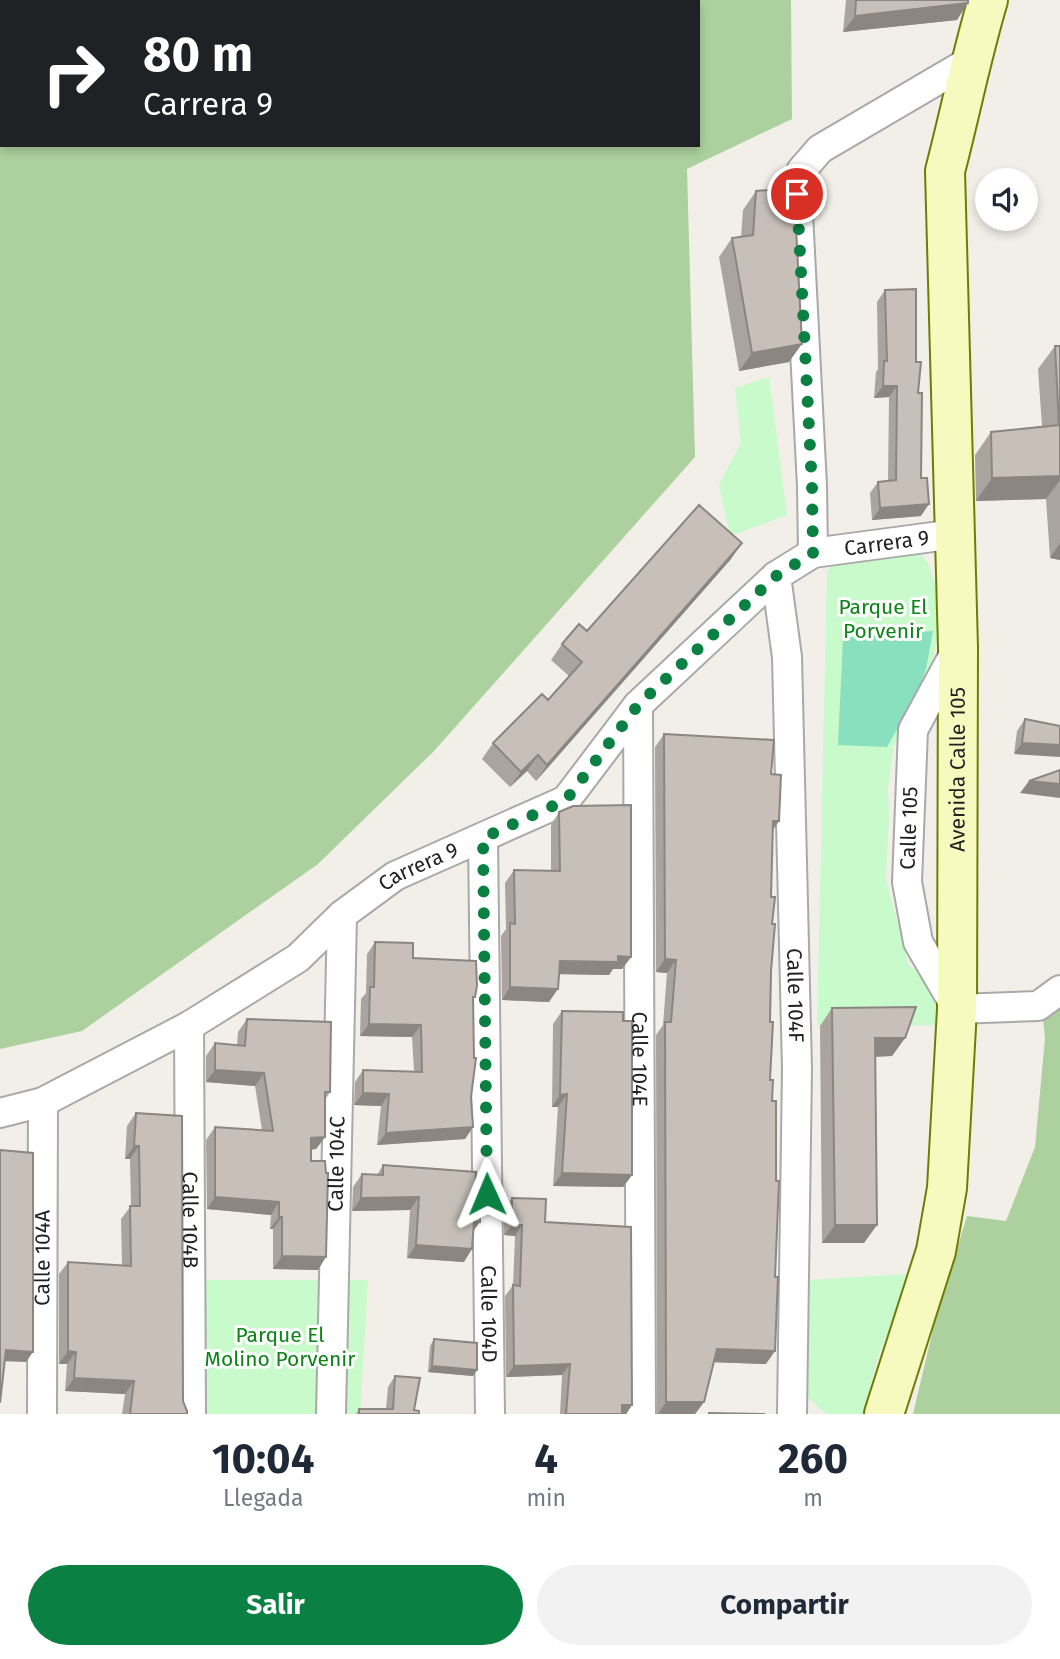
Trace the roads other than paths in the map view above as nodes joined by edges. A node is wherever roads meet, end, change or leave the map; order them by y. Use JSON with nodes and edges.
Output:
{"nodes":[{"id":1,"x":988,"y":0,"type":"edge"},
{"id":2,"x":970,"y":61,"type":"junction"},
{"id":3,"x":955,"y":534,"type":"junction"},
{"id":4,"x":813,"y":553,"type":"junction"},
{"id":5,"x":776,"y":576,"type":"junction"},
{"id":6,"x":958,"y":648,"type":"junction"},
{"id":7,"x":638,"y":705,"type":"junction"},
{"id":8,"x":483,"y":838,"type":"junction"},
{"id":9,"x":342,"y":915,"type":"junction"},
{"id":10,"x":1060,"y":990,"type":"edge"},
{"id":11,"x":957,"y":1009,"type":"junction"},
{"id":12,"x":189,"y":1026,"type":"junction"},
{"id":13,"x":43,"y":1102,"type":"junction"},
{"id":14,"x":0,"y":1113,"type":"edge"},
{"id":15,"x":43,"y":1414,"type":"edge"},
{"id":16,"x":191,"y":1414,"type":"edge"},
{"id":17,"x":331,"y":1414,"type":"edge"},
{"id":18,"x":490,"y":1414,"type":"edge"},
{"id":19,"x":641,"y":1414,"type":"edge"},
{"id":20,"x":792,"y":1414,"type":"edge"},
{"id":21,"x":884,"y":1414,"type":"edge"}],
"edges":[{"from":1,"to":2,"type":"main road","name":"Avenida Calle 105"},
{"from":2,"to":3,"type":"main road","name":"Avenida Calle 105"},
{"from":2,"to":4,"type":"street"},
{"from":3,"to":4,"type":"street","name":"Carrera 9"},
{"from":3,"to":6,"type":"main road","name":"Avenida Calle 105"},
{"from":4,"to":5,"type":"street","name":"Carrera 9"},
{"from":5,"to":7,"type":"street","name":"Carrera 9"},
{"from":5,"to":20,"type":"street","name":"Calle 104F"},
{"from":6,"to":11,"type":"main road","name":"Avenida Calle 105"},
{"from":6,"to":11,"type":"street","name":"Calle 105"},
{"from":7,"to":8,"type":"street","name":"Carrera 9"},
{"from":7,"to":19,"type":"street","name":"Calle 104E"},
{"from":8,"to":9,"type":"street","name":"Carrera 9"},
{"from":8,"to":18,"type":"street","name":"Calle 104D"},
{"from":9,"to":12,"type":"street","name":"Carrera 9"},
{"from":9,"to":17,"type":"street","name":"Calle 104C"},
{"from":10,"to":11,"type":"street"},
{"from":11,"to":21,"type":"main road","name":"Avenida Calle 105"},
{"from":12,"to":13,"type":"street","name":"Carrera 9"},
{"from":12,"to":16,"type":"street","name":"Calle 104B"},
{"from":13,"to":14,"type":"street","name":"Carrera 9"},
{"from":13,"to":15,"type":"street","name":"Calle 104A"}]}
